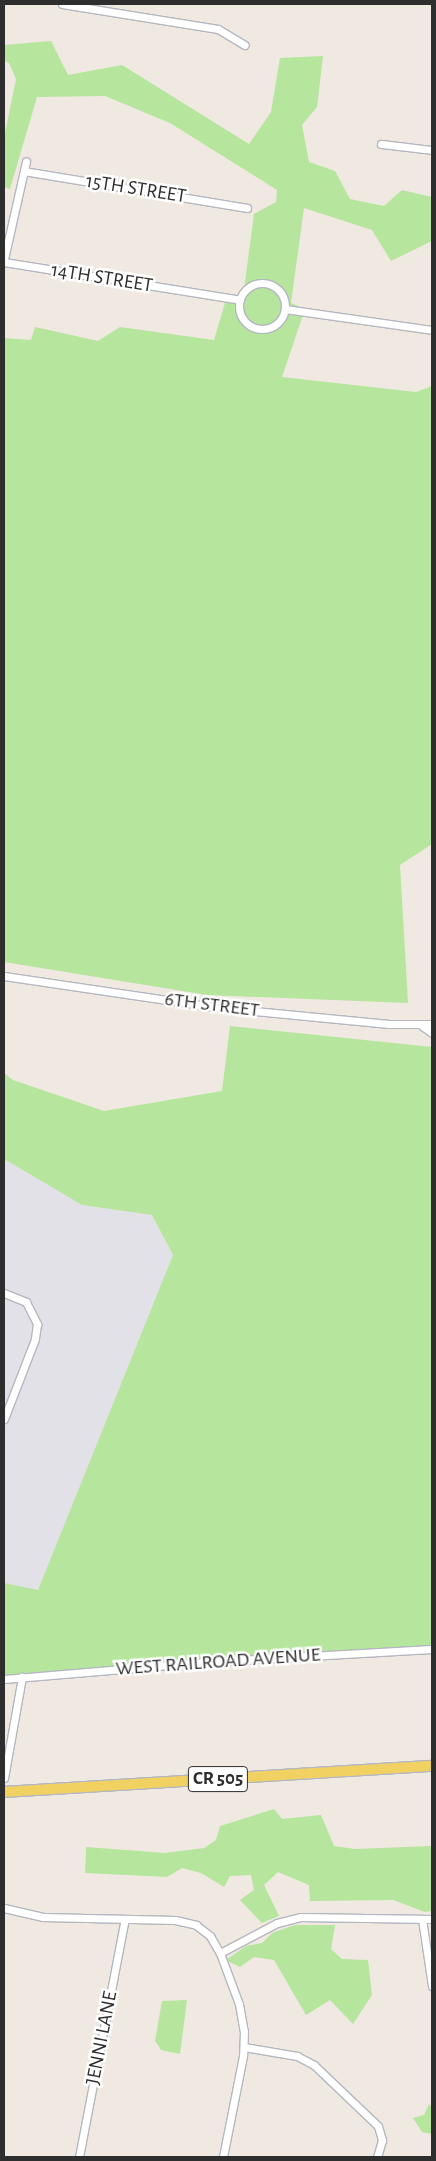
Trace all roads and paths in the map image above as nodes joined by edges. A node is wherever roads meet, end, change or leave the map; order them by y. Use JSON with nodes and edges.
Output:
{"nodes":[{"id":1,"x":62,"y":4,"type":"edge"},
{"id":2,"x":245,"y":45,"type":"dead end"},
{"id":3,"x":381,"y":144,"type":"dead end"},
{"id":4,"x":432,"y":150,"type":"edge"},
{"id":5,"x":26,"y":161,"type":"dead end"},
{"id":6,"x":24,"y":171,"type":"junction"},
{"id":7,"x":247,"y":208,"type":"dead end"},
{"id":8,"x":4,"y":261,"type":"edge"},
{"id":9,"x":240,"y":300,"type":"junction"},
{"id":10,"x":285,"y":309,"type":"junction"},
{"id":11,"x":432,"y":330,"type":"edge"},
{"id":12,"x":4,"y":976,"type":"edge"},
{"id":13,"x":432,"y":1024,"type":"edge"},
{"id":14,"x":422,"y":1026,"type":"junction"},
{"id":15,"x":432,"y":1033,"type":"edge"},
{"id":16,"x":4,"y":1293,"type":"edge"},
{"id":17,"x":4,"y":1419,"type":"edge"},
{"id":18,"x":432,"y":1649,"type":"edge"},
{"id":19,"x":22,"y":1678,"type":"junction"},
{"id":20,"x":4,"y":1679,"type":"edge"},
{"id":21,"x":432,"y":1766,"type":"edge"},
{"id":22,"x":4,"y":1778,"type":"edge"},
{"id":23,"x":4,"y":1792,"type":"edge"},
{"id":24,"x":4,"y":1908,"type":"edge"},
{"id":25,"x":125,"y":1919,"type":"junction"},
{"id":26,"x":422,"y":1919,"type":"junction"},
{"id":27,"x":432,"y":1919,"type":"edge"},
{"id":28,"x":220,"y":1953,"type":"junction"},
{"id":29,"x":432,"y":1986,"type":"edge"},
{"id":30,"x":244,"y":2047,"type":"junction"},
{"id":31,"x":79,"y":2157,"type":"edge"},
{"id":32,"x":223,"y":2157,"type":"edge"},
{"id":33,"x":377,"y":2157,"type":"edge"}],
"edges":[{"from":1,"to":2,"type":"street"},
{"from":3,"to":4,"type":"street"},
{"from":5,"to":6,"type":"street"},
{"from":6,"to":7,"type":"street","name":"15TH STREET"},
{"from":6,"to":8,"type":"street"},
{"from":8,"to":9,"type":"street","name":"14TH STREET"},
{"from":9,"to":10,"type":"street"},
{"from":9,"to":10,"type":"street"},
{"from":10,"to":11,"type":"street"},
{"from":12,"to":14,"type":"street","name":"6TH STREET"},
{"from":13,"to":14,"type":"street","name":"6TH STREET"},
{"from":14,"to":15,"type":"street","name":"6TH STREET"},
{"from":16,"to":17,"type":"street"},
{"from":18,"to":19,"type":"street","name":"WEST RAILROAD AVENUE"},
{"from":19,"to":20,"type":"street","name":"WEST RAILROAD AVENUE"},
{"from":19,"to":22,"type":"street"},
{"from":21,"to":23,"type":"main road","number":"CR 505"},
{"from":24,"to":25,"type":"street"},
{"from":25,"to":28,"type":"street"},
{"from":25,"to":31,"type":"street","name":"JENNI LANE"},
{"from":26,"to":27,"type":"street"},
{"from":26,"to":28,"type":"street"},
{"from":26,"to":29,"type":"street"},
{"from":28,"to":30,"type":"street"},
{"from":30,"to":32,"type":"street"},
{"from":30,"to":33,"type":"street"}]}
